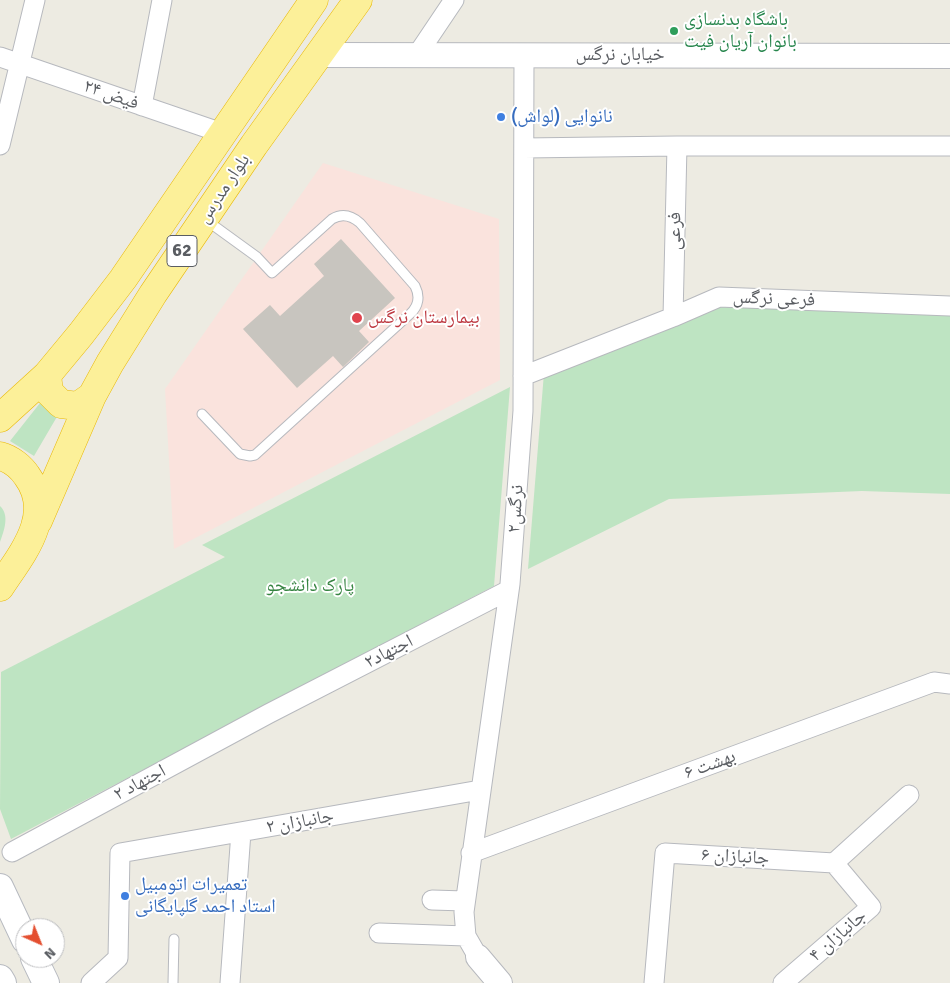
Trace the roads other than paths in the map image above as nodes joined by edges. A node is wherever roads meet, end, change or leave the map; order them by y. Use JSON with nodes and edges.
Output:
{"nodes":[{"id":1,"x":34,"y":0,"type":"edge"},
{"id":2,"x":162,"y":0,"type":"edge"},
{"id":3,"x":314,"y":0,"type":"edge"},
{"id":4,"x":358,"y":0,"type":"edge"},
{"id":5,"x":454,"y":0,"type":"edge"},
{"id":6,"x":319,"y":55,"type":"junction"},
{"id":7,"x":417,"y":55,"type":"junction"},
{"id":8,"x":524,"y":55,"type":"junction"},
{"id":9,"x":950,"y":56,"type":"edge"},
{"id":10,"x":0,"y":58,"type":"edge"},
{"id":11,"x":19,"y":64,"type":"junction"},
{"id":12,"x":142,"y":106,"type":"junction"},
{"id":13,"x":222,"y":133,"type":"junction"},
{"id":14,"x":1,"y":136,"type":"edge"},
{"id":15,"x":677,"y":146,"type":"junction"},
{"id":16,"x":950,"y":146,"type":"edge"},
{"id":17,"x":524,"y":148,"type":"junction"},
{"id":18,"x":204,"y":219,"type":"junction"},
{"id":19,"x":950,"y":306,"type":"edge"},
{"id":20,"x":673,"y":317,"type":"junction"},
{"id":21,"x":47,"y":375,"type":"junction"},
{"id":22,"x":523,"y":376,"type":"junction"},
{"id":23,"x":92,"y":396,"type":"junction"},
{"id":24,"x":202,"y":414,"type":"dead end"},
{"id":25,"x":0,"y":417,"type":"edge"},
{"id":26,"x":0,"y":456,"type":"edge"},
{"id":27,"x":38,"y":521,"type":"junction"},
{"id":28,"x":0,"y":587,"type":"edge"},
{"id":29,"x":509,"y":590,"type":"junction"},
{"id":30,"x":950,"y":684,"type":"edge"},
{"id":31,"x":268,"y":714,"type":"joint"},
{"id":32,"x":480,"y":790,"type":"junction"},
{"id":33,"x":909,"y":795,"type":"dead end"},
{"id":34,"x":240,"y":832,"type":"junction"},
{"id":35,"x":12,"y":852,"type":"dead end"},
{"id":36,"x":472,"y":854,"type":"junction"},
{"id":37,"x":834,"y":862,"type":"junction"},
{"id":38,"x":0,"y":887,"type":"edge"},
{"id":39,"x":432,"y":900,"type":"dead end"},
{"id":40,"x":465,"y":901,"type":"junction"},
{"id":41,"x":15,"y":919,"type":"edge"},
{"id":42,"x":379,"y":933,"type":"dead end"},
{"id":43,"x":466,"y":936,"type":"junction"},
{"id":44,"x":174,"y":939,"type":"dead end"},
{"id":45,"x":478,"y":957,"type":"joint"},
{"id":46,"x":39,"y":968,"type":"edge"},
{"id":47,"x":0,"y":978,"type":"edge"},
{"id":48,"x":3,"y":983,"type":"edge"},
{"id":49,"x":46,"y":983,"type":"edge"},
{"id":50,"x":91,"y":983,"type":"edge"},
{"id":51,"x":173,"y":983,"type":"edge"},
{"id":52,"x":230,"y":983,"type":"edge"},
{"id":53,"x":500,"y":983,"type":"edge"},
{"id":54,"x":654,"y":983,"type":"edge"},
{"id":55,"x":783,"y":983,"type":"edge"}],
"edges":[{"from":1,"to":11,"type":"street"},
{"from":2,"to":12,"type":"street"},
{"from":3,"to":13,"type":"highway","name":"بلوار مدرس","number":"62"},
{"from":4,"to":6,"type":"highway","name":"بلوار مدرس","number":"62"},
{"from":5,"to":7,"type":"street"},
{"from":6,"to":7,"type":"street","name":"خیابان نرگس"},
{"from":6,"to":18,"type":"highway","name":"بلوار مدرس","number":"62"},
{"from":7,"to":8,"type":"street","name":"خیابان نرگس"},
{"from":8,"to":9,"type":"street","name":"خیابان نرگس"},
{"from":8,"to":17,"type":"street","name":"نرگس۲"},
{"from":10,"to":11,"type":"street","name":"فیض ۲۴"},
{"from":11,"to":12,"type":"street","name":"فیض ۲۴"},
{"from":11,"to":14,"type":"street"},
{"from":12,"to":13,"type":"street","name":"فیض ۲۴"},
{"from":13,"to":21,"type":"highway","name":"بلوار مدرس","number":"62"},
{"from":15,"to":16,"type":"street"},
{"from":15,"to":17,"type":"street"},
{"from":15,"to":20,"type":"street","name":"فرعی"},
{"from":17,"to":22,"type":"street","name":"نرگس۲"},
{"from":18,"to":23,"type":"highway","name":"بلوار مدرس","number":"62"},
{"from":18,"to":24,"type":"lane"},
{"from":19,"to":20,"type":"street","name":"فرعی نرگس"},
{"from":20,"to":22,"type":"street","name":"فرعی نرگس"},
{"from":21,"to":23,"type":"highway"},
{"from":21,"to":25,"type":"highway","name":"بلوار مدرس","number":"62"},
{"from":22,"to":29,"type":"street","name":"نرگس۲"},
{"from":23,"to":27,"type":"highway","name":"بلوار مدرس","number":"62"},
{"from":26,"to":27,"type":"highway","number":"62"},
{"from":27,"to":28,"type":"highway","number":"62"},
{"from":29,"to":31,"type":"street","name":"اجتهاد۲"},
{"from":29,"to":32,"type":"street","name":"نرگس۲"},
{"from":30,"to":36,"type":"street","name":"بهشت ۶"},
{"from":31,"to":35,"type":"street","name":"اجتهاد ۲"},
{"from":32,"to":34,"type":"street","name":"جانبازان ۲"},
{"from":32,"to":36,"type":"street","name":"نرگس۲"},
{"from":33,"to":37,"type":"street"},
{"from":34,"to":50,"type":"street","name":"جانبازان ۲"},
{"from":34,"to":52,"type":"street"},
{"from":36,"to":40,"type":"street","name":"نرگس۲"},
{"from":37,"to":54,"type":"street","name":"جانبازان ۶"},
{"from":37,"to":55,"type":"street","name":"جانبازان ۴"},
{"from":38,"to":41,"type":"main road"},
{"from":39,"to":40,"type":"street"},
{"from":40,"to":43,"type":"street","name":"نرگس۲"},
{"from":42,"to":43,"type":"street"},
{"from":43,"to":45,"type":"street","name":"نرگس۲"},
{"from":44,"to":51,"type":"lane"},
{"from":45,"to":53,"type":"street"},
{"from":46,"to":49,"type":"main road"},
{"from":47,"to":48,"type":"main road"}]}
